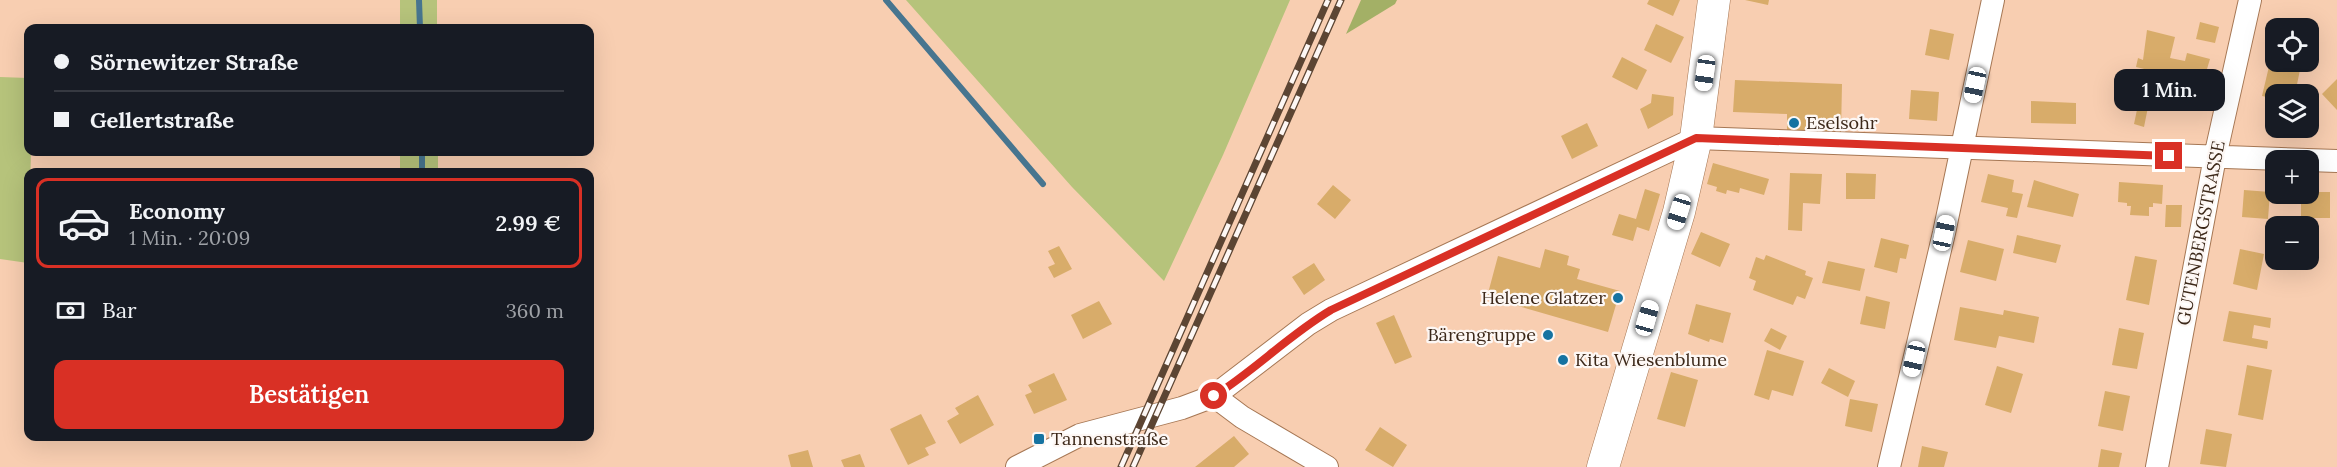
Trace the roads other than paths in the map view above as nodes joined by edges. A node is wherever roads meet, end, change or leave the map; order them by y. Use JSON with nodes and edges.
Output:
{"nodes":[{"id":1,"x":1714,"y":0,"type":"edge"},
{"id":2,"x":1993,"y":0,"type":"edge"},
{"id":3,"x":2250,"y":0,"type":"edge"},
{"id":4,"x":1696,"y":138,"type":"junction"},
{"id":5,"x":1962,"y":148,"type":"junction"},
{"id":6,"x":2215,"y":157,"type":"junction"},
{"id":7,"x":2337,"y":161,"type":"edge"},
{"id":8,"x":1214,"y":396,"type":"junction"},
{"id":9,"x":1017,"y":467,"type":"edge"},
{"id":10,"x":1327,"y":467,"type":"edge"},
{"id":11,"x":1604,"y":467,"type":"edge"},
{"id":12,"x":1889,"y":467,"type":"edge"},
{"id":13,"x":2157,"y":467,"type":"edge"}],
"edges":[{"from":1,"to":4,"type":"main road"},
{"from":2,"to":5,"type":"street"},
{"from":3,"to":6,"type":"street","name":"GUTENBERGSTRASSE"},
{"from":4,"to":5,"type":"street"},
{"from":4,"to":8,"type":"street"},
{"from":4,"to":11,"type":"main road"},
{"from":5,"to":6,"type":"street"},
{"from":5,"to":12,"type":"street"},
{"from":6,"to":7,"type":"street"},
{"from":6,"to":13,"type":"street","name":"GUTENBERGSTRASSE"},
{"from":8,"to":9,"type":"street"},
{"from":8,"to":10,"type":"street"}]}
